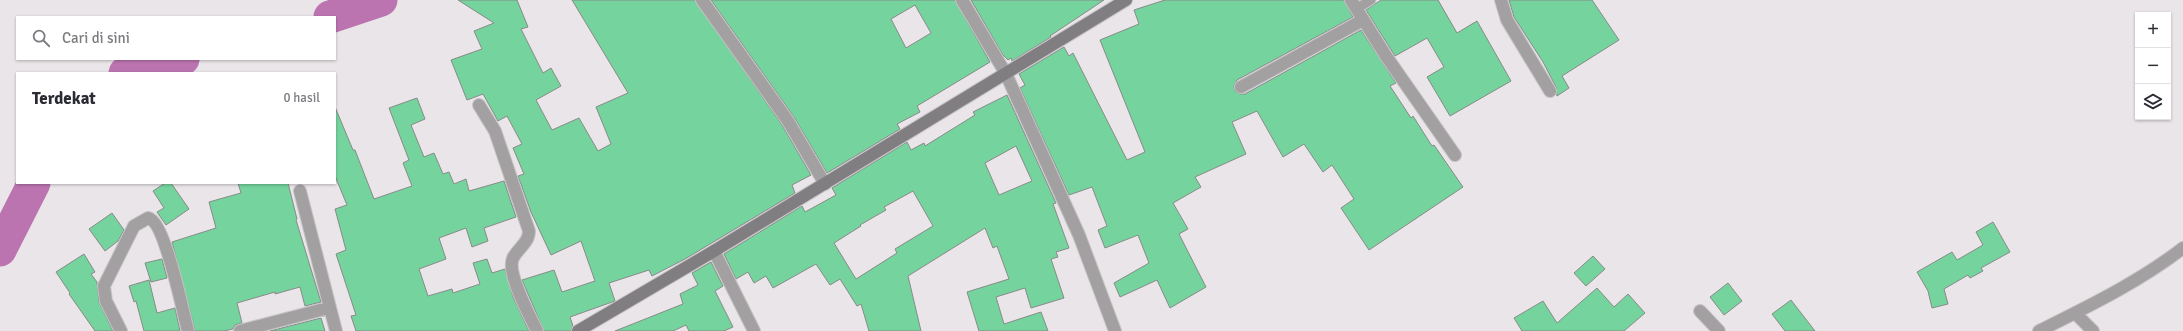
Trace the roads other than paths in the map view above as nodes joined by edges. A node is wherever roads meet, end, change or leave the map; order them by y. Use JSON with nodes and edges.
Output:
{"nodes":[{"id":1,"x":702,"y":0,"type":"edge"},
{"id":2,"x":962,"y":0,"type":"edge"},
{"id":3,"x":1126,"y":0,"type":"edge"},
{"id":4,"x":1370,"y":0,"type":"edge"},
{"id":5,"x":1501,"y":0,"type":"edge"},
{"id":6,"x":1354,"y":5,"type":"edge"},
{"id":7,"x":1363,"y":20,"type":"junction"},
{"id":8,"x":1006,"y":74,"type":"junction"},
{"id":9,"x":1241,"y":87,"type":"dead end"},
{"id":10,"x":1550,"y":91,"type":"dead end"},
{"id":11,"x":479,"y":105,"type":"dead end"},
{"id":12,"x":1455,"y":155,"type":"dead end"},
{"id":13,"x":824,"y":184,"type":"junction"},
{"id":14,"x":300,"y":191,"type":"dead end"},
{"id":15,"x":2183,"y":248,"type":"edge"},
{"id":16,"x":714,"y":252,"type":"junction"},
{"id":17,"x":328,"y":308,"type":"junction"},
{"id":18,"x":1700,"y":311,"type":"dead end"},
{"id":19,"x":2074,"y":313,"type":"junction"},
{"id":20,"x":121,"y":331,"type":"edge"},
{"id":21,"x":188,"y":331,"type":"edge"},
{"id":22,"x":240,"y":331,"type":"edge"},
{"id":23,"x":336,"y":331,"type":"edge"},
{"id":24,"x":537,"y":331,"type":"edge"},
{"id":25,"x":578,"y":331,"type":"edge"},
{"id":26,"x":754,"y":331,"type":"edge"},
{"id":27,"x":1114,"y":331,"type":"edge"},
{"id":28,"x":1719,"y":331,"type":"edge"},
{"id":29,"x":2039,"y":331,"type":"edge"},
{"id":30,"x":2093,"y":331,"type":"edge"}],
"edges":[{"from":1,"to":13,"type":"street"},
{"from":2,"to":8,"type":"street"},
{"from":3,"to":8,"type":"street"},
{"from":4,"to":6,"type":"lane"},
{"from":5,"to":10,"type":"street"},
{"from":6,"to":7,"type":"street"},
{"from":7,"to":9,"type":"street"},
{"from":7,"to":12,"type":"street"},
{"from":8,"to":13,"type":"street"},
{"from":8,"to":27,"type":"street"},
{"from":11,"to":24,"type":"street"},
{"from":13,"to":16,"type":"street"},
{"from":14,"to":17,"type":"street"},
{"from":15,"to":19,"type":"street"},
{"from":16,"to":25,"type":"street"},
{"from":16,"to":26,"type":"street"},
{"from":17,"to":22,"type":"street"},
{"from":17,"to":23,"type":"street"},
{"from":18,"to":28,"type":"street"},
{"from":19,"to":29,"type":"street"},
{"from":19,"to":30,"type":"street"},
{"from":20,"to":21,"type":"street"}]}
